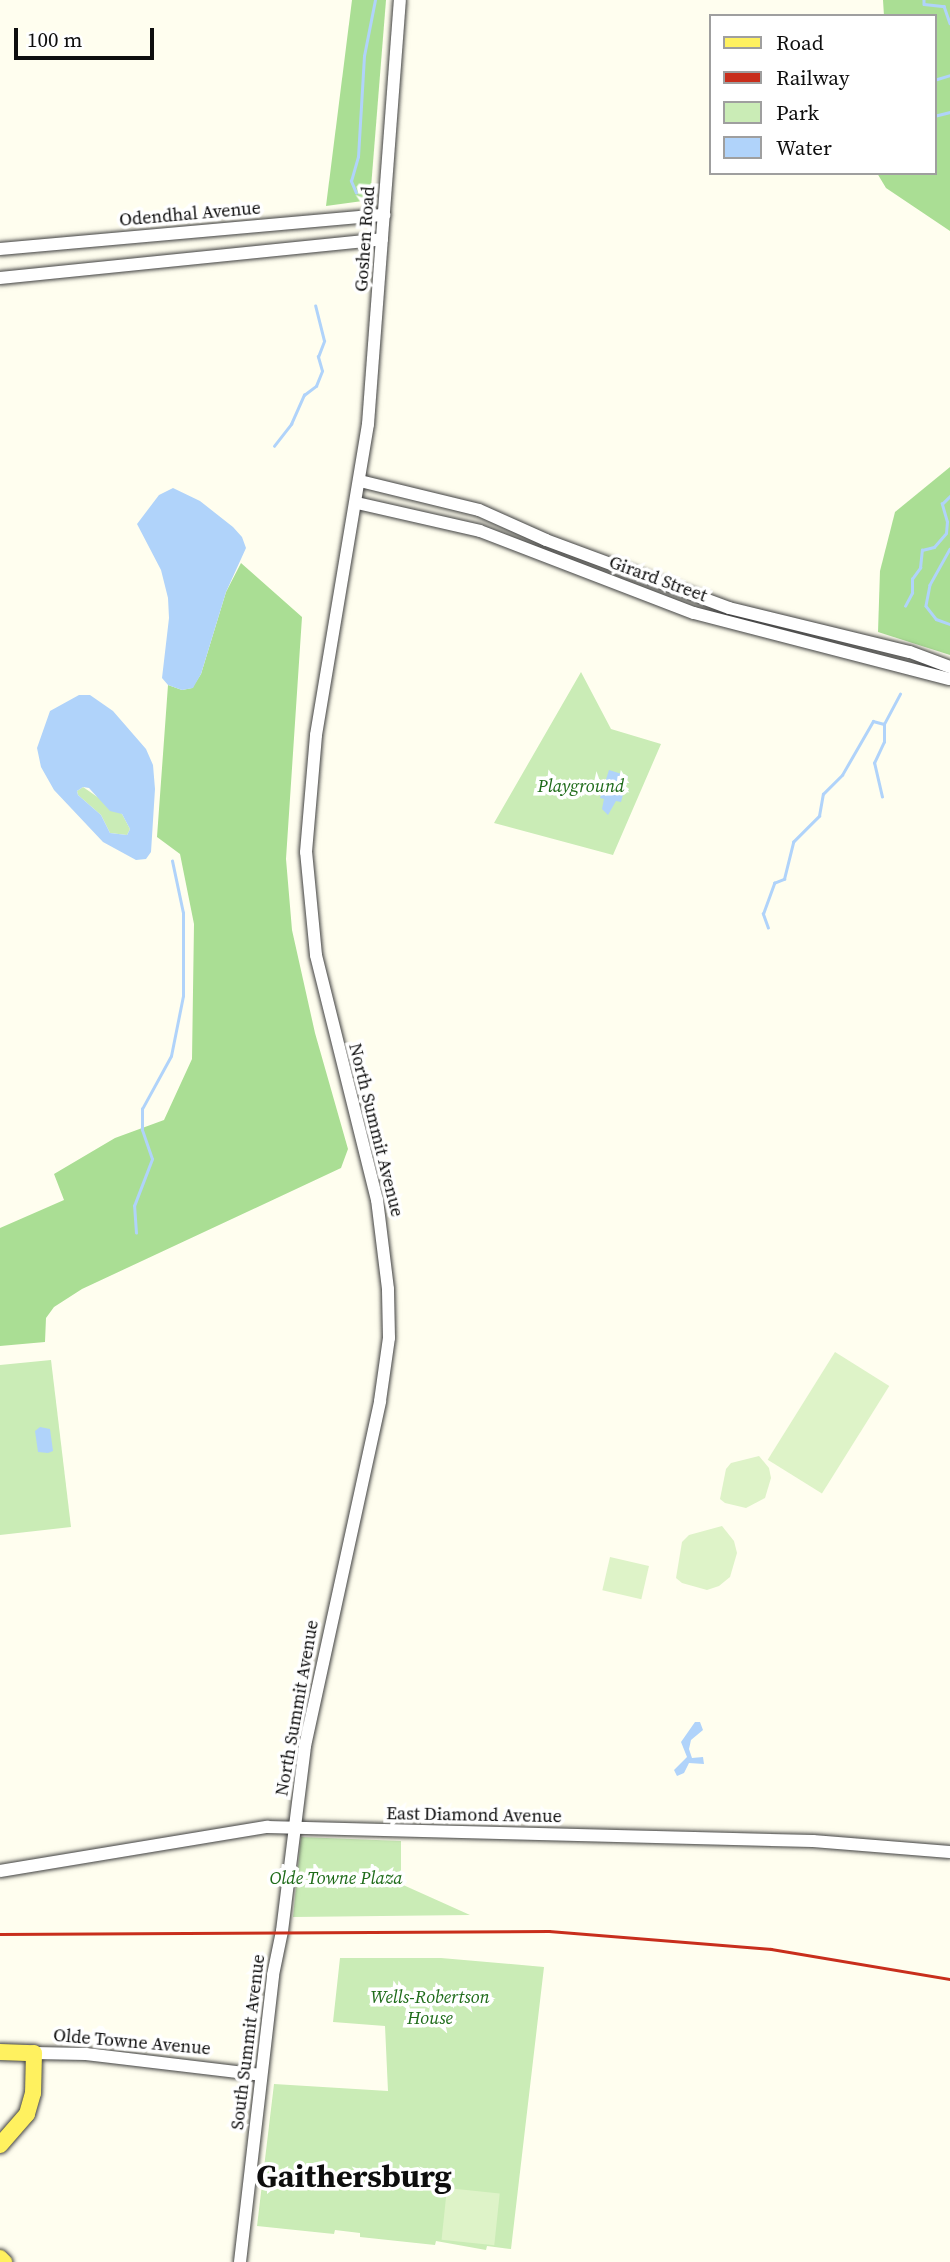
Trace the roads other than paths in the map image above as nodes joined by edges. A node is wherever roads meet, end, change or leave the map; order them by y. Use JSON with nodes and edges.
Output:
{"nodes":[{"id":1,"x":400,"y":0,"type":"edge"},
{"id":2,"x":384,"y":215,"type":"junction"},
{"id":3,"x":382,"y":239,"type":"junction"},
{"id":4,"x":0,"y":249,"type":"edge"},
{"id":5,"x":0,"y":278,"type":"edge"},
{"id":6,"x":360,"y":481,"type":"junction"},
{"id":7,"x":357,"y":503,"type":"junction"},
{"id":8,"x":950,"y":667,"type":"edge"},
{"id":9,"x":950,"y":679,"type":"edge"},
{"id":10,"x":295,"y":1826,"type":"junction"},
{"id":11,"x":950,"y":1853,"type":"edge"},
{"id":12,"x":0,"y":1871,"type":"edge"},
{"id":13,"x":0,"y":2052,"type":"edge"},
{"id":14,"x":34,"y":2053,"type":"junction"},
{"id":15,"x":261,"y":2075,"type":"junction"},
{"id":16,"x":0,"y":2146,"type":"edge"},
{"id":17,"x":240,"y":2262,"type":"edge"}],
"edges":[{"from":1,"to":2,"type":"street","name":"Goshen Road"},
{"from":2,"to":3,"type":"street","name":"Goshen Road"},
{"from":2,"to":4,"type":"street","name":"Odendhal Avenue"},
{"from":3,"to":5,"type":"street"},
{"from":3,"to":6,"type":"street","name":"Goshen Road"},
{"from":6,"to":7,"type":"street","name":"North Summit Avenue"},
{"from":6,"to":8,"type":"street","name":"Girard Street"},
{"from":7,"to":9,"type":"street","name":"Girard Street"},
{"from":7,"to":10,"type":"street","name":"North Summit Avenue"},
{"from":10,"to":11,"type":"street","name":"East Diamond Avenue"},
{"from":10,"to":12,"type":"street","name":"East Diamond Avenue"},
{"from":10,"to":15,"type":"street","name":"South Summit Avenue"},
{"from":13,"to":14,"type":"main road","name":"Olde Towne Avenue"},
{"from":14,"to":15,"type":"street","name":"Olde Towne Avenue"},
{"from":14,"to":16,"type":"main road"},
{"from":15,"to":17,"type":"street","name":"South Summit Avenue"}]}
